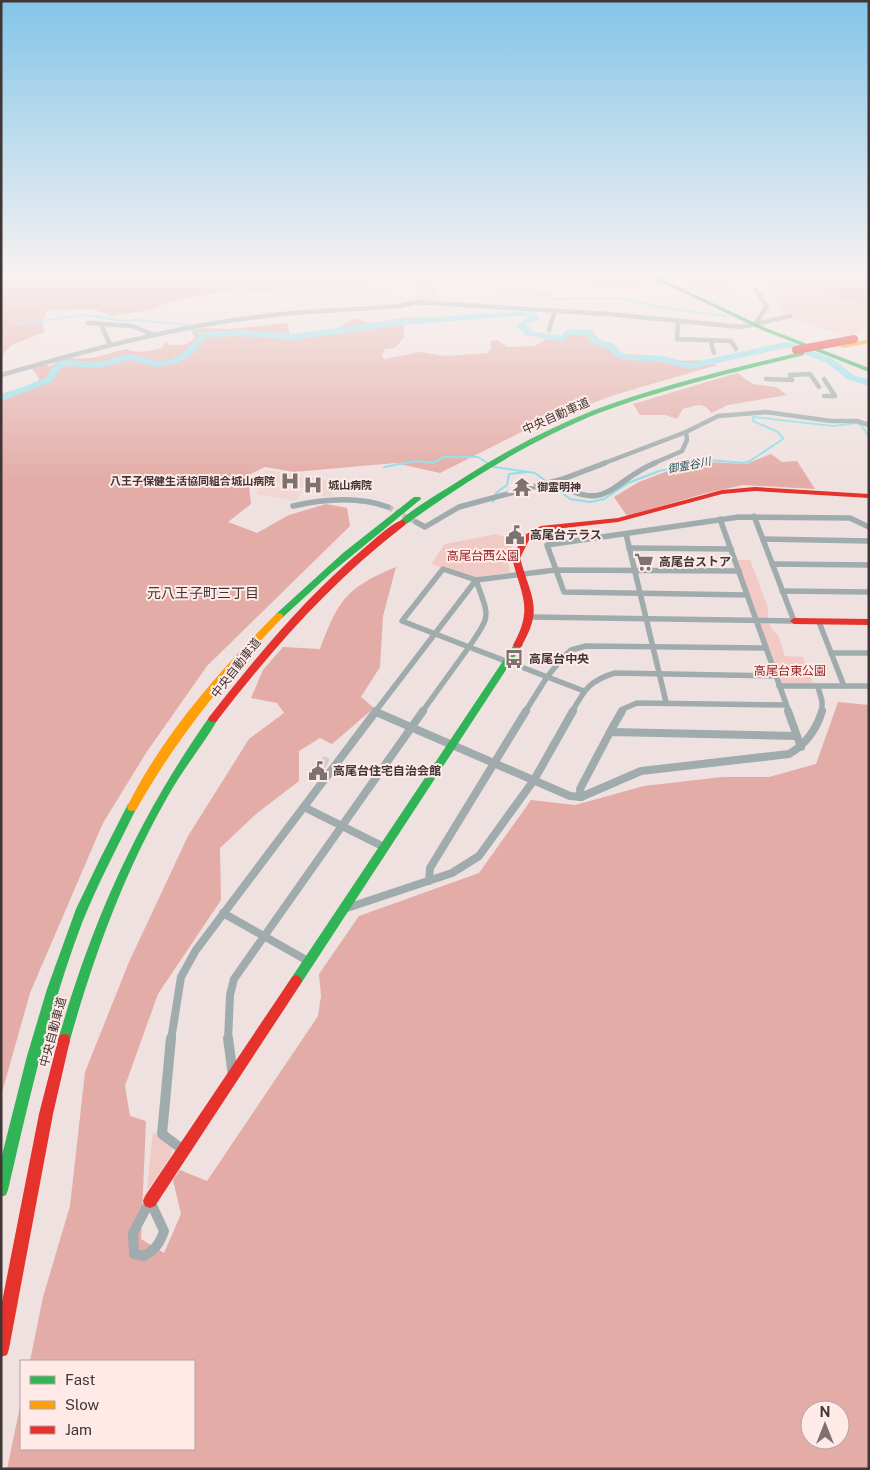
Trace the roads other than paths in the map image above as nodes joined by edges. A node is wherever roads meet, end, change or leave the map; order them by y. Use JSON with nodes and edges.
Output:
{"nodes":[{"id":1,"x":116,"y":344,"type":"edge"},
{"id":2,"x":712,"y":344,"type":"edge"},
{"id":3,"x":734,"y":344,"type":"edge"},
{"id":4,"x":804,"y":344,"type":"edge"},
{"id":5,"x":832,"y":344,"type":"edge"},
{"id":6,"x":855,"y":344,"type":"edge"},
{"id":7,"x":110,"y":345,"type":"joint"},
{"id":8,"x":736,"y":349,"type":"dead end"},
{"id":9,"x":799,"y":352,"type":"junction"},
{"id":10,"x":714,"y":353,"type":"dead end"},
{"id":11,"x":869,"y":370,"type":"edge"},
{"id":12,"x":1,"y":375,"type":"edge"},
{"id":13,"x":766,"y":379,"type":"dead end"},
{"id":14,"x":824,"y":379,"type":"dead end"},
{"id":15,"x":819,"y":387,"type":"dead end"},
{"id":16,"x":824,"y":396,"type":"dead end"},
{"id":17,"x":869,"y":425,"type":"edge"},
{"id":18,"x":686,"y":432,"type":"junction"},
{"id":19,"x":480,"y":464,"type":"junction"},
{"id":20,"x":550,"y":483,"type":"junction"},
{"id":21,"x":869,"y":496,"type":"edge"},
{"id":22,"x":293,"y":506,"type":"dead end"},
{"id":23,"x":388,"y":507,"type":"tunnel mouth"},
{"id":24,"x":754,"y":516,"type":"junction"},
{"id":25,"x":720,"y":519,"type":"junction"},
{"id":26,"x":416,"y":522,"type":"tunnel mouth"},
{"id":27,"x":868,"y":528,"type":"edge"},
{"id":28,"x":626,"y":534,"type":"junction"},
{"id":29,"x":763,"y":539,"type":"junction"},
{"id":30,"x":869,"y":541,"type":"edge"},
{"id":31,"x":629,"y":548,"type":"junction"},
{"id":32,"x":731,"y":549,"type":"junction"},
{"id":33,"x":772,"y":564,"type":"junction"},
{"id":34,"x":869,"y":565,"type":"edge"},
{"id":35,"x":556,"y":570,"type":"junction"},
{"id":36,"x":634,"y":570,"type":"junction"},
{"id":37,"x":738,"y":572,"type":"junction"},
{"id":38,"x":520,"y":574,"type":"junction"},
{"id":39,"x":476,"y":580,"type":"junction"},
{"id":40,"x":782,"y":591,"type":"junction"},
{"id":41,"x":869,"y":592,"type":"edge"},
{"id":42,"x":641,"y":594,"type":"junction"},
{"id":43,"x":747,"y":595,"type":"junction"},
{"id":44,"x":532,"y":617,"type":"junction"},
{"id":45,"x":647,"y":619,"type":"junction"},
{"id":46,"x":756,"y":621,"type":"junction"},
{"id":47,"x":794,"y":621,"type":"junction"},
{"id":48,"x":819,"y":622,"type":"junction"},
{"id":49,"x":869,"y":622,"type":"edge"},
{"id":50,"x":435,"y":634,"type":"junction"},
{"id":51,"x":654,"y":645,"type":"junction"},
{"id":52,"x":468,"y":646,"type":"junction"},
{"id":53,"x":766,"y":648,"type":"junction"},
{"id":54,"x":831,"y":652,"type":"junction"},
{"id":55,"x":869,"y":653,"type":"edge"},
{"id":56,"x":508,"y":662,"type":"junction"},
{"id":57,"x":660,"y":674,"type":"junction"},
{"id":58,"x":776,"y":676,"type":"junction"},
{"id":59,"x":547,"y":677,"type":"junction"},
{"id":60,"x":779,"y":686,"type":"junction"},
{"id":61,"x":844,"y":686,"type":"junction"},
{"id":62,"x":869,"y":686,"type":"edge"},
{"id":63,"x":818,"y":687,"type":"junction"},
{"id":64,"x":584,"y":691,"type":"junction"},
{"id":65,"x":666,"y":702,"type":"junction"},
{"id":66,"x":786,"y":705,"type":"junction"},
{"id":67,"x":376,"y":712,"type":"junction"},
{"id":68,"x":412,"y":727,"type":"junction"},
{"id":69,"x":610,"y":732,"type":"junction"},
{"id":70,"x":796,"y":736,"type":"junction"},
{"id":71,"x":452,"y":745,"type":"junction"},
{"id":72,"x":801,"y":747,"type":"junction"},
{"id":73,"x":495,"y":763,"type":"junction"},
{"id":74,"x":534,"y":780,"type":"junction"},
{"id":75,"x":581,"y":797,"type":"junction"},
{"id":76,"x":304,"y":807,"type":"junction"},
{"id":77,"x":341,"y":826,"type":"junction"},
{"id":78,"x":384,"y":847,"type":"junction"},
{"id":79,"x":430,"y":882,"type":"junction"},
{"id":80,"x":344,"y":909,"type":"junction"},
{"id":81,"x":223,"y":913,"type":"junction"},
{"id":82,"x":264,"y":936,"type":"junction"},
{"id":83,"x":308,"y":961,"type":"junction"},
{"id":84,"x":233,"y":1076,"type":"junction"},
{"id":85,"x":182,"y":1150,"type":"junction"},
{"id":86,"x":1,"y":1190,"type":"edge"},
{"id":87,"x":150,"y":1200,"type":"junction"},
{"id":88,"x":1,"y":1349,"type":"edge"}],
"edges":[{"from":1,"to":7,"type":"street"},
{"from":2,"to":10,"type":"street"},
{"from":3,"to":8,"type":"street"},
{"from":4,"to":11,"type":"main road"},
{"from":5,"to":9,"type":"main road","name":"中央自動車道","bridge":true},
{"from":6,"to":9,"type":"main road","name":"中央自動車道"},
{"from":7,"to":12,"type":"street"},
{"from":9,"to":19,"type":"main road","name":"中央自動車道"},
{"from":13,"to":15,"type":"street"},
{"from":14,"to":16,"type":"street"},
{"from":17,"to":18,"type":"street"},
{"from":18,"to":20,"type":"street"},
{"from":18,"to":20,"type":"street"},
{"from":19,"to":86,"type":"main road","name":"中央自動車道"},
{"from":19,"to":88,"type":"main road","name":"中央自動車道"},
{"from":20,"to":26,"type":"street"},
{"from":21,"to":38,"type":"main road"},
{"from":22,"to":23,"type":"street"},
{"from":24,"to":25,"type":"street"},
{"from":24,"to":27,"type":"street"},
{"from":24,"to":29,"type":"street"},
{"from":25,"to":28,"type":"street"},
{"from":25,"to":32,"type":"street"},
{"from":28,"to":31,"type":"street"},
{"from":28,"to":35,"type":"street"},
{"from":29,"to":30,"type":"street"},
{"from":29,"to":33,"type":"street"},
{"from":31,"to":32,"type":"street"},
{"from":31,"to":36,"type":"street"},
{"from":32,"to":37,"type":"street"},
{"from":33,"to":34,"type":"street"},
{"from":33,"to":40,"type":"street"},
{"from":35,"to":36,"type":"street"},
{"from":35,"to":38,"type":"street"},
{"from":35,"to":42,"type":"street"},
{"from":36,"to":37,"type":"street"},
{"from":36,"to":42,"type":"street"},
{"from":37,"to":43,"type":"street"},
{"from":38,"to":39,"type":"street"},
{"from":38,"to":44,"type":"main road"},
{"from":39,"to":50,"type":"street"},
{"from":39,"to":50,"type":"street"},
{"from":39,"to":52,"type":"street"},
{"from":40,"to":41,"type":"street"},
{"from":40,"to":47,"type":"street"},
{"from":42,"to":43,"type":"street"},
{"from":42,"to":45,"type":"street"},
{"from":43,"to":46,"type":"street"},
{"from":44,"to":45,"type":"street"},
{"from":44,"to":56,"type":"main road"},
{"from":45,"to":46,"type":"street"},
{"from":45,"to":51,"type":"street"},
{"from":46,"to":47,"type":"street"},
{"from":46,"to":53,"type":"street"},
{"from":47,"to":48,"type":"main road"},
{"from":48,"to":49,"type":"main road"},
{"from":48,"to":54,"type":"street"},
{"from":50,"to":52,"type":"street"},
{"from":50,"to":67,"type":"street"},
{"from":51,"to":53,"type":"street"},
{"from":51,"to":57,"type":"street"},
{"from":51,"to":59,"type":"street"},
{"from":52,"to":56,"type":"street"},
{"from":52,"to":68,"type":"street"},
{"from":53,"to":58,"type":"street"},
{"from":54,"to":55,"type":"street"},
{"from":54,"to":61,"type":"street"},
{"from":56,"to":59,"type":"street"},
{"from":56,"to":71,"type":"main road"},
{"from":57,"to":58,"type":"street"},
{"from":57,"to":64,"type":"street"},
{"from":57,"to":65,"type":"street"},
{"from":58,"to":60,"type":"street"},
{"from":59,"to":64,"type":"street"},
{"from":59,"to":73,"type":"street"},
{"from":60,"to":63,"type":"street"},
{"from":60,"to":66,"type":"street"},
{"from":61,"to":62,"type":"street"},
{"from":61,"to":63,"type":"street"},
{"from":63,"to":72,"type":"street"},
{"from":64,"to":74,"type":"street"},
{"from":65,"to":66,"type":"street"},
{"from":65,"to":69,"type":"street"},
{"from":66,"to":70,"type":"street"},
{"from":67,"to":68,"type":"street"},
{"from":67,"to":76,"type":"street"},
{"from":68,"to":71,"type":"street"},
{"from":68,"to":77,"type":"street"},
{"from":69,"to":70,"type":"street"},
{"from":69,"to":75,"type":"street"},
{"from":70,"to":72,"type":"street"},
{"from":71,"to":73,"type":"street"},
{"from":71,"to":78,"type":"main road"},
{"from":72,"to":75,"type":"street"},
{"from":73,"to":74,"type":"street"},
{"from":73,"to":79,"type":"street"},
{"from":74,"to":75,"type":"street"},
{"from":74,"to":79,"type":"street"},
{"from":76,"to":77,"type":"street"},
{"from":76,"to":81,"type":"street"},
{"from":77,"to":78,"type":"street"},
{"from":77,"to":82,"type":"street"},
{"from":78,"to":80,"type":"main road"},
{"from":79,"to":80,"type":"street"},
{"from":80,"to":83,"type":"main road"},
{"from":81,"to":82,"type":"street"},
{"from":81,"to":85,"type":"street"},
{"from":82,"to":83,"type":"street"},
{"from":82,"to":84,"type":"street"},
{"from":83,"to":84,"type":"main road"},
{"from":84,"to":85,"type":"main road"},
{"from":85,"to":87,"type":"main road"},
{"from":87,"to":87,"type":"street"}]}
